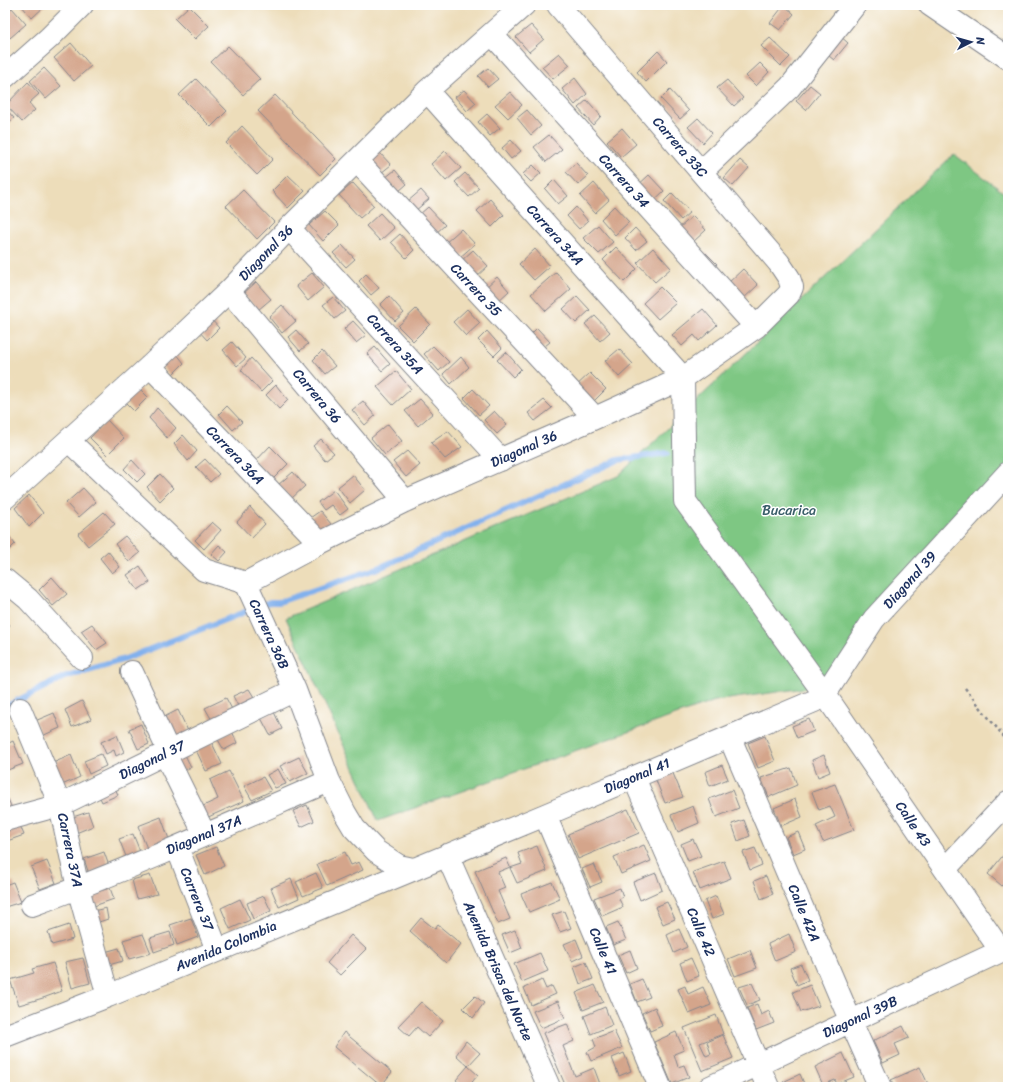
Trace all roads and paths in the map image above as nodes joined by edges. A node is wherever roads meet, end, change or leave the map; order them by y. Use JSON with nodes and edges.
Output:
{"nodes":[{"id":1,"x":82,"y":5,"type":"edge"},
{"id":2,"x":524,"y":5,"type":"edge"},
{"id":3,"x":558,"y":5,"type":"edge"},
{"id":4,"x":855,"y":5,"type":"edge"},
{"id":5,"x":930,"y":5,"type":"edge"},
{"id":6,"x":492,"y":34,"type":"junction"},
{"id":7,"x":1005,"y":50,"type":"edge"},
{"id":8,"x":5,"y":77,"type":"edge"},
{"id":9,"x":427,"y":92,"type":"junction"},
{"id":10,"x":357,"y":161,"type":"junction"},
{"id":11,"x":701,"y":172,"type":"junction"},
{"id":12,"x":289,"y":228,"type":"junction"},
{"id":13,"x":229,"y":291,"type":"junction"},
{"id":14,"x":789,"y":294,"type":"joint"},
{"id":15,"x":756,"y":327,"type":"junction"},
{"id":16,"x":150,"y":366,"type":"junction"},
{"id":17,"x":683,"y":378,"type":"junction"},
{"id":18,"x":595,"y":418,"type":"junction"},
{"id":19,"x":69,"y":441,"type":"junction"},
{"id":20,"x":501,"y":460,"type":"junction"},
{"id":21,"x":1008,"y":473,"type":"edge"},
{"id":22,"x":5,"y":498,"type":"edge"},
{"id":23,"x":406,"y":501,"type":"junction"},
{"id":24,"x":320,"y":543,"type":"junction"},
{"id":25,"x":5,"y":580,"type":"edge"},
{"id":26,"x":253,"y":599,"type":"junction"},
{"id":27,"x":82,"y":658,"type":"dead end"},
{"id":28,"x":132,"y":672,"type":"dead end"},
{"id":29,"x":965,"y":688,"type":"dead end"},
{"id":30,"x":295,"y":690,"type":"junction"},
{"id":31,"x":826,"y":696,"type":"junction"},
{"id":32,"x":20,"y":709,"type":"dead end"},
{"id":33,"x":730,"y":738,"type":"junction"},
{"id":34,"x":1008,"y":742,"type":"edge"},
{"id":35,"x":167,"y":753,"type":"junction"},
{"id":36,"x":634,"y":778,"type":"junction"},
{"id":37,"x":328,"y":781,"type":"junction"},
{"id":38,"x":1008,"y":802,"type":"edge"},
{"id":39,"x":60,"y":805,"type":"junction"},
{"id":40,"x":545,"y":815,"type":"junction"},
{"id":41,"x":5,"y":820,"type":"edge"},
{"id":42,"x":205,"y":835,"type":"junction"},
{"id":43,"x":176,"y":847,"type":"junction"},
{"id":44,"x":447,"y":855,"type":"junction"},
{"id":45,"x":413,"y":869,"type":"junction"},
{"id":46,"x":945,"y":869,"type":"junction"},
{"id":47,"x":78,"y":888,"type":"junction"},
{"id":48,"x":32,"y":904,"type":"dead end"},
{"id":49,"x":1005,"y":948,"type":"edge"},
{"id":50,"x":217,"y":950,"type":"junction"},
{"id":51,"x":108,"y":996,"type":"junction"},
{"id":52,"x":851,"y":1022,"type":"junction"},
{"id":53,"x":5,"y":1036,"type":"edge"},
{"id":54,"x":758,"y":1064,"type":"junction"},
{"id":55,"x":549,"y":1087,"type":"edge"},
{"id":56,"x":660,"y":1087,"type":"edge"},
{"id":57,"x":710,"y":1087,"type":"edge"},
{"id":58,"x":768,"y":1087,"type":"edge"},
{"id":59,"x":880,"y":1087,"type":"edge"}],
"edges":[{"from":1,"to":8,"type":"street"},
{"from":2,"to":6,"type":"street","name":"Diagonal 36"},
{"from":3,"to":11,"type":"street","name":"Carrera 33C"},
{"from":4,"to":11,"type":"street"},
{"from":5,"to":7,"type":"street"},
{"from":6,"to":9,"type":"street","name":"Diagonal 36"},
{"from":6,"to":15,"type":"street","name":"Carrera 34"},
{"from":9,"to":10,"type":"street","name":"Diagonal 36"},
{"from":9,"to":17,"type":"street","name":"Carrera 34A"},
{"from":10,"to":12,"type":"street","name":"Diagonal 36"},
{"from":10,"to":18,"type":"street","name":"Carrera 35"},
{"from":11,"to":14,"type":"street","name":"Carrera 33C"},
{"from":12,"to":13,"type":"street","name":"Diagonal 36"},
{"from":12,"to":20,"type":"street","name":"Carrera 35A"},
{"from":13,"to":16,"type":"street","name":"Diagonal 36"},
{"from":13,"to":23,"type":"street","name":"Carrera 36"},
{"from":14,"to":15,"type":"street","name":"Diagonal 36"},
{"from":15,"to":17,"type":"street","name":"Diagonal 36"},
{"from":16,"to":19,"type":"street","name":"Diagonal 36"},
{"from":16,"to":24,"type":"street","name":"Carrera 36A"},
{"from":17,"to":18,"type":"street","name":"Diagonal 36"},
{"from":17,"to":31,"type":"street","name":"Calle 43"},
{"from":18,"to":20,"type":"street","name":"Diagonal 36"},
{"from":19,"to":22,"type":"street","name":"Diagonal 36"},
{"from":19,"to":26,"type":"street","name":"Carrera 36B"},
{"from":20,"to":23,"type":"street","name":"Diagonal 36"},
{"from":21,"to":31,"type":"street","name":"Diagonal 39"},
{"from":23,"to":24,"type":"street","name":"Diagonal 36"},
{"from":24,"to":26,"type":"street","name":"Diagonal 36"},
{"from":25,"to":27,"type":"street"},
{"from":26,"to":30,"type":"street","name":"Carrera 36B"},
{"from":28,"to":35,"type":"street"},
{"from":29,"to":34,"type":"path"},
{"from":30,"to":35,"type":"street","name":"Diagonal 37"},
{"from":30,"to":37,"type":"street","name":"Carrera 36B"},
{"from":31,"to":33,"type":"street","name":"Diagonal 41"},
{"from":31,"to":46,"type":"street","name":"Calle 43"},
{"from":32,"to":39,"type":"street","name":"Carrera 37A"},
{"from":33,"to":36,"type":"street","name":"Diagonal 41"},
{"from":33,"to":52,"type":"street","name":"Calle 42A"},
{"from":35,"to":39,"type":"street","name":"Diagonal 37"},
{"from":35,"to":42,"type":"street"},
{"from":36,"to":40,"type":"street","name":"Diagonal 41"},
{"from":36,"to":54,"type":"street","name":"Calle 42"},
{"from":37,"to":42,"type":"street","name":"Diagonal 37A"},
{"from":37,"to":45,"type":"street","name":"Carrera 36B"},
{"from":38,"to":46,"type":"street"},
{"from":39,"to":41,"type":"street","name":"Diagonal 37"},
{"from":39,"to":47,"type":"street","name":"Carrera 37A"},
{"from":40,"to":44,"type":"street","name":"Diagonal 41"},
{"from":40,"to":56,"type":"street","name":"Calle 41"},
{"from":42,"to":43,"type":"street","name":"Diagonal 37A"},
{"from":43,"to":47,"type":"street","name":"Diagonal 37A"},
{"from":43,"to":50,"type":"street","name":"Carrera 37"},
{"from":44,"to":45,"type":"street","name":"Avenida Colombia"},
{"from":44,"to":55,"type":"street","name":"Avenida Brisas del Norte"},
{"from":45,"to":50,"type":"street","name":"Avenida Colombia"},
{"from":46,"to":49,"type":"street","name":"Calle 43"},
{"from":47,"to":48,"type":"street","name":"Diagonal 37A"},
{"from":47,"to":51,"type":"street","name":"Carrera 37A"},
{"from":49,"to":52,"type":"street","name":"Diagonal 39B"},
{"from":50,"to":51,"type":"street","name":"Avenida Colombia"},
{"from":51,"to":53,"type":"street","name":"Avenida Colombia"},
{"from":52,"to":54,"type":"street","name":"Diagonal 39B"},
{"from":52,"to":59,"type":"street","name":"Calle 42A"},
{"from":54,"to":57,"type":"street","name":"Diagonal 39B"},
{"from":54,"to":58,"type":"street","name":"Calle 42"}]}
